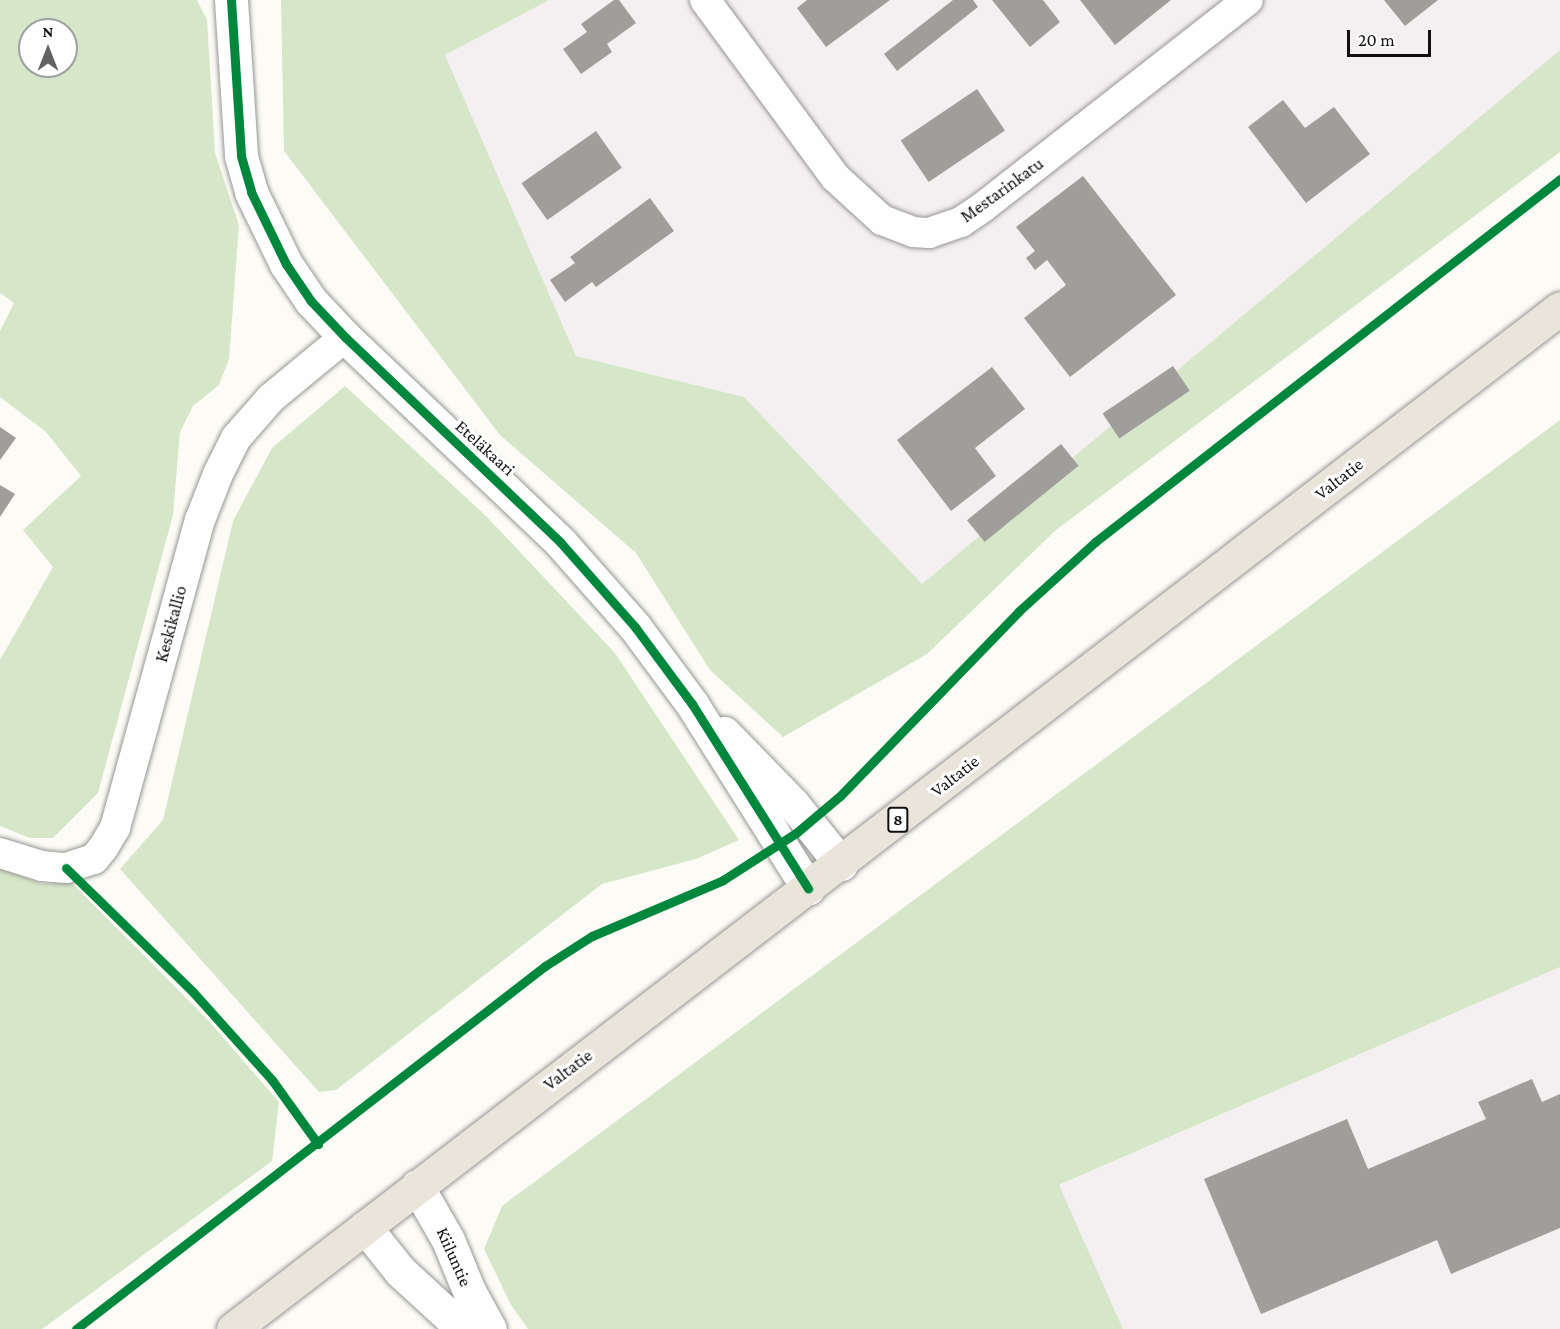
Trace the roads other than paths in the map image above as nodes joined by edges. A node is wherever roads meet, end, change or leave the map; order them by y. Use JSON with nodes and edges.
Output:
{"nodes":[{"id":1,"x":231,"y":0,"type":"edge"},
{"id":2,"x":705,"y":0,"type":"edge"},
{"id":3,"x":1248,"y":0,"type":"edge"},
{"id":4,"x":1560,"y":308,"type":"edge"},
{"id":5,"x":345,"y":337,"type":"junction"},
{"id":6,"x":692,"y":704,"type":"junction"},
{"id":7,"x":0,"y":853,"type":"edge"},
{"id":8,"x":841,"y":864,"type":"junction"},
{"id":9,"x":808,"y":888,"type":"junction"},
{"id":10,"x":417,"y":1186,"type":"junction"},
{"id":11,"x":364,"y":1227,"type":"junction"},
{"id":12,"x":233,"y":1329,"type":"edge"},
{"id":13,"x":463,"y":1329,"type":"edge"},
{"id":14,"x":490,"y":1329,"type":"edge"}],
"edges":[{"from":1,"to":5,"type":"street","name":"Eteläkaari"},
{"from":2,"to":3,"type":"street","name":"Mestarinkatu"},
{"from":4,"to":8,"type":"highway","name":"Valtatie","number":"8"},
{"from":5,"to":6,"type":"street","name":"Eteläkaari"},
{"from":5,"to":7,"type":"street","name":"Keskikallio"},
{"from":6,"to":8,"type":"street","name":"Eteläkaari"},
{"from":6,"to":9,"type":"street","name":"Eteläkaari"},
{"from":8,"to":9,"type":"highway","name":"Valtatie","number":"8"},
{"from":9,"to":10,"type":"highway","name":"Valtatie","number":"8"},
{"from":10,"to":11,"type":"highway","name":"Valtatie","number":"8"},
{"from":10,"to":14,"type":"street","name":"Kiiluntie"},
{"from":11,"to":12,"type":"highway","name":"Valtatie","number":"8"},
{"from":11,"to":13,"type":"street","name":"Kiiluntie"}]}
